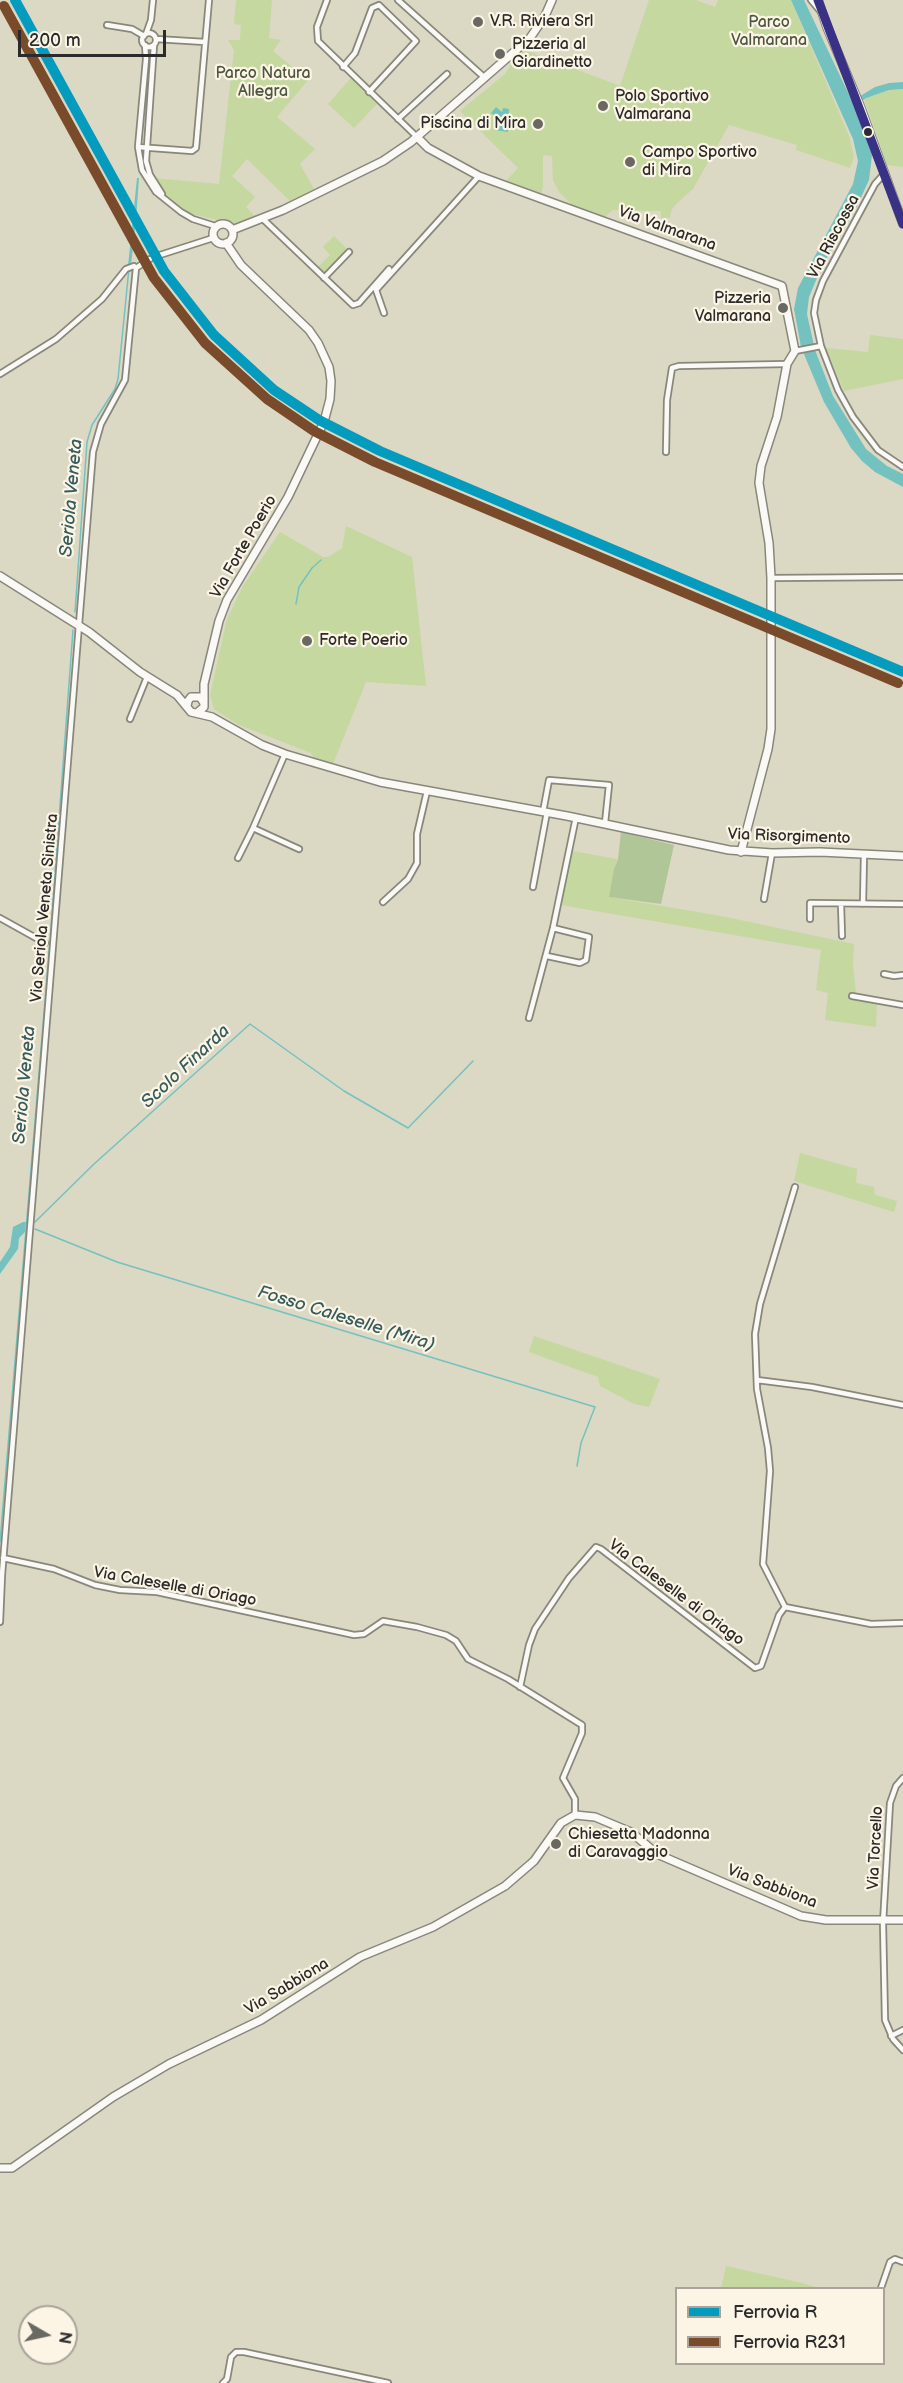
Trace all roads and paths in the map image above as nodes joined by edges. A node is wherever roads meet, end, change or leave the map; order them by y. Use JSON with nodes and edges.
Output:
{"nodes":[{"id":1,"x":153,"y":0,"type":"edge"},
{"id":2,"x":209,"y":0,"type":"edge"},
{"id":3,"x":327,"y":0,"type":"edge"},
{"id":4,"x":398,"y":0,"type":"edge"},
{"id":5,"x":552,"y":0,"type":"edge"},
{"id":6,"x":812,"y":0,"type":"edge"},
{"id":7,"x":818,"y":0,"type":"edge"},
{"id":8,"x":822,"y":13,"type":"junction"},
{"id":9,"x":151,"y":20,"type":"junction"},
{"id":10,"x":107,"y":26,"type":"dead end"},
{"id":11,"x":145,"y":35,"type":"junction"},
{"id":12,"x":155,"y":37,"type":"junction"},
{"id":13,"x":205,"y":42,"type":"junction"},
{"id":14,"x":145,"y":45,"type":"junction"},
{"id":15,"x":154,"y":45,"type":"junction"},
{"id":16,"x":343,"y":67,"type":"junction"},
{"id":17,"x":447,"y":74,"type":"dead end"},
{"id":18,"x":486,"y":78,"type":"junction"},
{"id":19,"x":369,"y":92,"type":"junction"},
{"id":20,"x":398,"y":118,"type":"junction"},
{"id":21,"x":417,"y":137,"type":"junction"},
{"id":22,"x":138,"y":147,"type":"junction"},
{"id":23,"x":146,"y":147,"type":"junction"},
{"id":24,"x":884,"y":174,"type":"junction"},
{"id":25,"x":479,"y":176,"type":"junction"},
{"id":26,"x":167,"y":201,"type":"junction"},
{"id":27,"x":263,"y":219,"type":"junction"},
{"id":28,"x":903,"y":224,"type":"edge"},
{"id":29,"x":215,"y":226,"type":"junction"},
{"id":30,"x":232,"y":230,"type":"junction"},
{"id":31,"x":213,"y":238,"type":"junction"},
{"id":32,"x":226,"y":243,"type":"junction"},
{"id":33,"x":349,"y":252,"type":"dead end"},
{"id":34,"x":160,"y":255,"type":"dead end"},
{"id":35,"x":150,"y":259,"type":"dead end"},
{"id":36,"x":135,"y":267,"type":"junction"},
{"id":37,"x":389,"y":269,"type":"dead end"},
{"id":38,"x":324,"y":278,"type":"junction"},
{"id":39,"x":384,"y":314,"type":"dead end"},
{"id":40,"x":820,"y":346,"type":"junction"},
{"id":41,"x":798,"y":351,"type":"junction"},
{"id":42,"x":787,"y":364,"type":"junction"},
{"id":43,"x":0,"y":374,"type":"edge"},
{"id":44,"x":325,"y":418,"type":"dead end"},
{"id":45,"x":321,"y":428,"type":"dead end"},
{"id":46,"x":666,"y":452,"type":"dead end"},
{"id":47,"x":903,"y":467,"type":"edge"},
{"id":48,"x":0,"y":576,"type":"edge"},
{"id":49,"x":903,"y":577,"type":"edge"},
{"id":50,"x":771,"y":578,"type":"junction"},
{"id":51,"x":80,"y":626,"type":"junction"},
{"id":52,"x":147,"y":677,"type":"junction"},
{"id":53,"x":204,"y":684,"type":"junction"},
{"id":54,"x":177,"y":695,"type":"junction"},
{"id":55,"x":193,"y":697,"type":"junction"},
{"id":56,"x":204,"y":704,"type":"junction"},
{"id":57,"x":187,"y":706,"type":"junction"},
{"id":58,"x":197,"y":713,"type":"junction"},
{"id":59,"x":212,"y":717,"type":"junction"},
{"id":60,"x":130,"y":719,"type":"dead end"},
{"id":61,"x":285,"y":754,"type":"junction"},
{"id":62,"x":427,"y":791,"type":"junction"},
{"id":63,"x":545,"y":812,"type":"junction"},
{"id":64,"x":576,"y":817,"type":"junction"},
{"id":65,"x":604,"y":823,"type":"junction"},
{"id":66,"x":254,"y":828,"type":"junction"},
{"id":67,"x":299,"y":849,"type":"dead end"},
{"id":68,"x":741,"y":852,"type":"junction"},
{"id":69,"x":772,"y":854,"type":"junction"},
{"id":70,"x":864,"y":854,"type":"junction"},
{"id":71,"x":903,"y":856,"type":"edge"},
{"id":72,"x":238,"y":858,"type":"dead end"},
{"id":73,"x":533,"y":887,"type":"dead end"},
{"id":74,"x":764,"y":899,"type":"dead end"},
{"id":75,"x":383,"y":902,"type":"dead end"},
{"id":76,"x":841,"y":904,"type":"junction"},
{"id":77,"x":863,"y":904,"type":"junction"},
{"id":78,"x":903,"y":904,"type":"edge"},
{"id":79,"x":0,"y":918,"type":"edge"},
{"id":80,"x":810,"y":919,"type":"dead end"},
{"id":81,"x":554,"y":928,"type":"junction"},
{"id":82,"x":842,"y":936,"type":"dead end"},
{"id":83,"x":45,"y":942,"type":"dead end"},
{"id":84,"x":547,"y":956,"type":"junction"},
{"id":85,"x":884,"y":974,"type":"dead end"},
{"id":86,"x":903,"y":975,"type":"edge"},
{"id":87,"x":852,"y":996,"type":"dead end"},
{"id":88,"x":903,"y":1005,"type":"edge"},
{"id":89,"x":529,"y":1018,"type":"dead end"},
{"id":90,"x":795,"y":1187,"type":"dead end"},
{"id":91,"x":757,"y":1380,"type":"junction"},
{"id":92,"x":903,"y":1405,"type":"edge"},
{"id":93,"x":3,"y":1558,"type":"junction"},
{"id":94,"x":785,"y":1607,"type":"junction"},
{"id":95,"x":0,"y":1622,"type":"edge"},
{"id":96,"x":903,"y":1623,"type":"edge"},
{"id":97,"x":520,"y":1687,"type":"junction"},
{"id":98,"x":902,"y":1780,"type":"edge"},
{"id":99,"x":575,"y":1815,"type":"junction"},
{"id":100,"x":884,"y":1920,"type":"junction"},
{"id":101,"x":903,"y":1920,"type":"edge"},
{"id":102,"x":903,"y":2030,"type":"edge"},
{"id":103,"x":891,"y":2036,"type":"junction"},
{"id":104,"x":903,"y":2050,"type":"edge"},
{"id":105,"x":0,"y":2168,"type":"edge"},
{"id":106,"x":903,"y":2262,"type":"edge"},
{"id":107,"x":881,"y":2287,"type":"edge"},
{"id":108,"x":223,"y":2383,"type":"edge"},
{"id":109,"x":388,"y":2383,"type":"edge"}],
"edges":[{"from":1,"to":9,"type":"street"},
{"from":2,"to":13,"type":"street"},
{"from":3,"to":16,"type":"street"},
{"from":4,"to":18,"type":"street"},
{"from":5,"to":18,"type":"street"},
{"from":6,"to":8,"type":"street"},
{"from":7,"to":8,"type":"main road"},
{"from":8,"to":24,"type":"main road"},
{"from":9,"to":11,"type":"street"},
{"from":9,"to":12,"type":"street"},
{"from":10,"to":11,"type":"street"},
{"from":11,"to":12,"type":"street"},
{"from":11,"to":14,"type":"street"},
{"from":12,"to":13,"type":"street"},
{"from":12,"to":15,"type":"street"},
{"from":13,"to":23,"type":"street"},
{"from":14,"to":15,"type":"street"},
{"from":14,"to":22,"type":"street"},
{"from":15,"to":23,"type":"street"},
{"from":16,"to":19,"type":"street"},
{"from":16,"to":19,"type":"street"},
{"from":17,"to":20,"type":"street"},
{"from":18,"to":21,"type":"street"},
{"from":19,"to":20,"type":"street"},
{"from":20,"to":21,"type":"street"},
{"from":21,"to":25,"type":"street","name":"Via Valmarana"},
{"from":21,"to":27,"type":"street"},
{"from":22,"to":23,"type":"street"},
{"from":22,"to":26,"type":"street"},
{"from":23,"to":26,"type":"street"},
{"from":24,"to":28,"type":"main road"},
{"from":24,"to":40,"type":"street","name":"Via Riscossa"},
{"from":25,"to":39,"type":"street"},
{"from":25,"to":41,"type":"street","name":"Via Valmarana"},
{"from":26,"to":29,"type":"street"},
{"from":27,"to":30,"type":"street"},
{"from":27,"to":38,"type":"street"},
{"from":29,"to":30,"type":"street"},
{"from":29,"to":31,"type":"street"},
{"from":30,"to":32,"type":"street"},
{"from":31,"to":32,"type":"street"},
{"from":31,"to":34,"type":"street"},
{"from":32,"to":44,"type":"street"},
{"from":33,"to":38,"type":"street"},
{"from":35,"to":36,"type":"street"},
{"from":36,"to":43,"type":"street"},
{"from":36,"to":51,"type":"street","name":"Via Seriola Veneta Sinistra"},
{"from":37,"to":38,"type":"street"},
{"from":40,"to":41,"type":"street"},
{"from":40,"to":47,"type":"street","name":"Via Riscossa"},
{"from":41,"to":42,"type":"street"},
{"from":42,"to":46,"type":"street"},
{"from":42,"to":50,"type":"street"},
{"from":45,"to":53,"type":"street","name":"Via Forte Poerio"},
{"from":48,"to":51,"type":"street","name":"Via Risorgimento"},
{"from":49,"to":50,"type":"street"},
{"from":50,"to":68,"type":"street"},
{"from":51,"to":52,"type":"street","name":"Via Risorgimento"},
{"from":51,"to":93,"type":"street","name":"Via Seriola Veneta Sinistra"},
{"from":52,"to":54,"type":"street","name":"Via Risorgimento"},
{"from":52,"to":60,"type":"street"},
{"from":53,"to":55,"type":"street"},
{"from":53,"to":56,"type":"street"},
{"from":54,"to":55,"type":"street","name":"Via Risorgimento"},
{"from":54,"to":57,"type":"street","name":"Via Risorgimento"},
{"from":55,"to":56,"type":"street","name":"Via Risorgimento"},
{"from":55,"to":57,"type":"street"},
{"from":56,"to":58,"type":"street"},
{"from":56,"to":59,"type":"street","name":"Via Risorgimento"},
{"from":57,"to":58,"type":"street","name":"Via Risorgimento"},
{"from":58,"to":59,"type":"street","name":"Via Risorgimento"},
{"from":59,"to":61,"type":"street","name":"Via Risorgimento"},
{"from":61,"to":62,"type":"street","name":"Via Risorgimento"},
{"from":61,"to":66,"type":"street"},
{"from":62,"to":63,"type":"street","name":"Via Risorgimento"},
{"from":62,"to":75,"type":"street"},
{"from":63,"to":64,"type":"street","name":"Via Risorgimento"},
{"from":63,"to":65,"type":"street"},
{"from":63,"to":73,"type":"street"},
{"from":64,"to":65,"type":"street","name":"Via Risorgimento"},
{"from":64,"to":81,"type":"street"},
{"from":65,"to":68,"type":"street","name":"Via Risorgimento"},
{"from":66,"to":67,"type":"street"},
{"from":66,"to":72,"type":"street"},
{"from":68,"to":69,"type":"street","name":"Via Risorgimento"},
{"from":69,"to":70,"type":"street","name":"Via Risorgimento"},
{"from":69,"to":74,"type":"street"},
{"from":70,"to":71,"type":"street","name":"Via Risorgimento"},
{"from":70,"to":77,"type":"street"},
{"from":76,"to":77,"type":"street"},
{"from":76,"to":80,"type":"street"},
{"from":76,"to":82,"type":"street"},
{"from":77,"to":78,"type":"street"},
{"from":79,"to":83,"type":"street"},
{"from":81,"to":84,"type":"street"},
{"from":81,"to":84,"type":"street"},
{"from":84,"to":89,"type":"street"},
{"from":85,"to":86,"type":"street"},
{"from":87,"to":88,"type":"street"},
{"from":90,"to":91,"type":"street"},
{"from":91,"to":92,"type":"street"},
{"from":91,"to":94,"type":"street"},
{"from":93,"to":95,"type":"street","name":"Via Seriola Veneta Sinistra"},
{"from":93,"to":97,"type":"street","name":"Via Caleselle di Oriago"},
{"from":94,"to":96,"type":"street"},
{"from":94,"to":97,"type":"street","name":"Via Caleselle di Oriago"},
{"from":97,"to":99,"type":"street"},
{"from":98,"to":100,"type":"street","name":"Via Torcello"},
{"from":99,"to":100,"type":"street","name":"Via Sabbiona"},
{"from":99,"to":105,"type":"street","name":"Via Sabbiona"},
{"from":100,"to":101,"type":"street","name":"Via Sabbiona"},
{"from":100,"to":103,"type":"street","name":"Via Torcello"},
{"from":102,"to":103,"type":"street"},
{"from":103,"to":104,"type":"street"},
{"from":106,"to":107,"type":"street"},
{"from":108,"to":109,"type":"street"}]}
